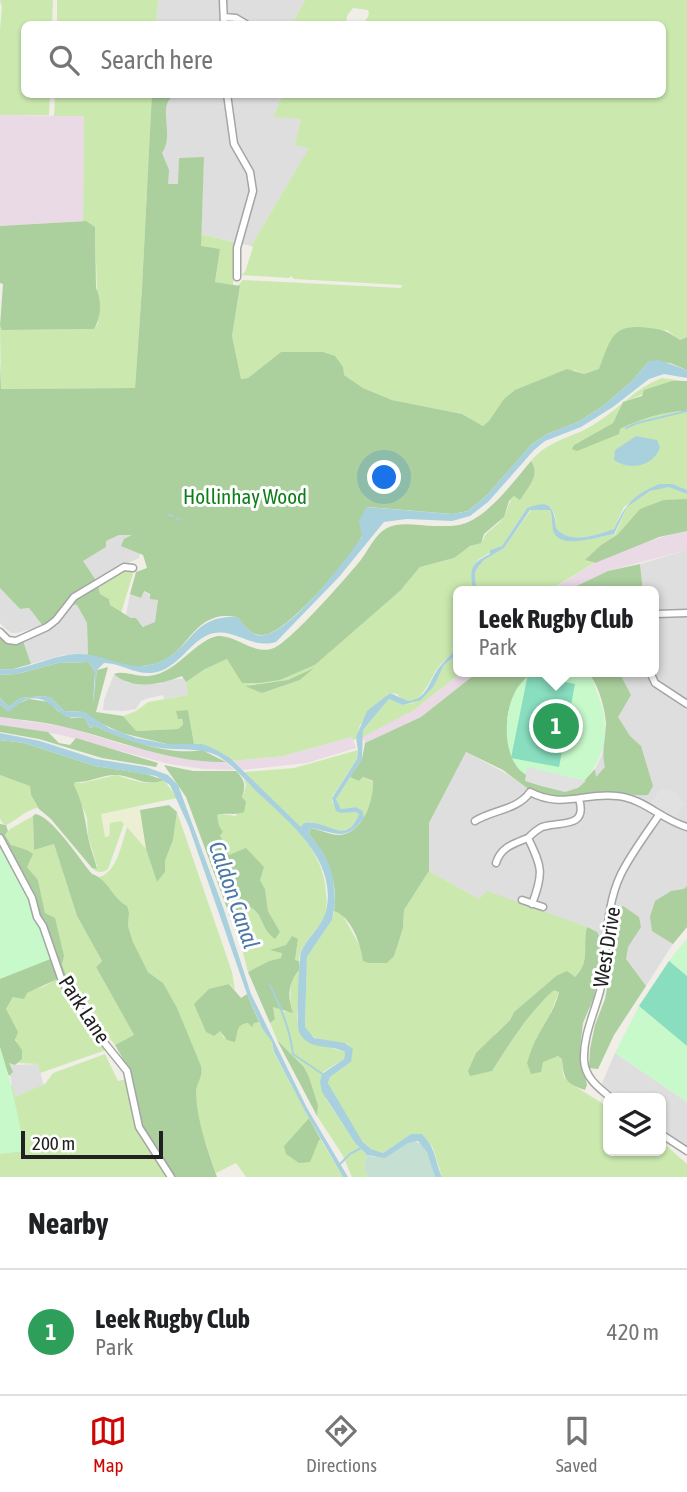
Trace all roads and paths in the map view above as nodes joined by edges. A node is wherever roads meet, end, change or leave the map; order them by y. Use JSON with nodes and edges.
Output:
{"nodes":[{"id":1,"x":223,"y":0,"type":"edge"},
{"id":2,"x":224,"y":21,"type":"edge"},
{"id":3,"x":241,"y":21,"type":"edge"},
{"id":4,"x":227,"y":98,"type":"edge"},
{"id":5,"x":237,"y":277,"type":"dead end"},
{"id":6,"x":133,"y":568,"type":"dead end"},
{"id":7,"x":687,"y":613,"type":"edge"},
{"id":8,"x":659,"y":614,"type":"edge"},
{"id":9,"x":0,"y":632,"type":"edge"},
{"id":10,"x":652,"y":677,"type":"edge"},
{"id":11,"x":687,"y":704,"type":"edge"},
{"id":12,"x":579,"y":799,"type":"junction"},
{"id":13,"x":659,"y":815,"type":"junction"},
{"id":14,"x":475,"y":821,"type":"dead end"},
{"id":15,"x":687,"y":827,"type":"edge"},
{"id":16,"x":0,"y":838,"type":"edge"},
{"id":17,"x":527,"y":838,"type":"junction"},
{"id":18,"x":496,"y":863,"type":"dead end"},
{"id":19,"x":522,"y":900,"type":"dead end"},
{"id":20,"x":532,"y":904,"type":"junction"},
{"id":21,"x":543,"y":907,"type":"dead end"},
{"id":22,"x":605,"y":1093,"type":"edge"},
{"id":23,"x":666,"y":1137,"type":"edge"},
{"id":24,"x":687,"y":1151,"type":"edge"},
{"id":25,"x":171,"y":1177,"type":"edge"}],
"edges":[{"from":1,"to":2,"type":"street"},
{"from":2,"to":3,"type":"street"},
{"from":4,"to":5,"type":"street"},
{"from":6,"to":9,"type":"street"},
{"from":7,"to":8,"type":"street"},
{"from":10,"to":11,"type":"street"},
{"from":12,"to":13,"type":"street"},
{"from":12,"to":14,"type":"street"},
{"from":12,"to":17,"type":"street"},
{"from":13,"to":15,"type":"street"},
{"from":13,"to":22,"type":"street","name":"West Drive"},
{"from":16,"to":25,"type":"street","name":"Park Lane"},
{"from":17,"to":18,"type":"street"},
{"from":17,"to":20,"type":"street"},
{"from":19,"to":20,"type":"street"},
{"from":20,"to":21,"type":"street"},
{"from":23,"to":24,"type":"street"}]}
